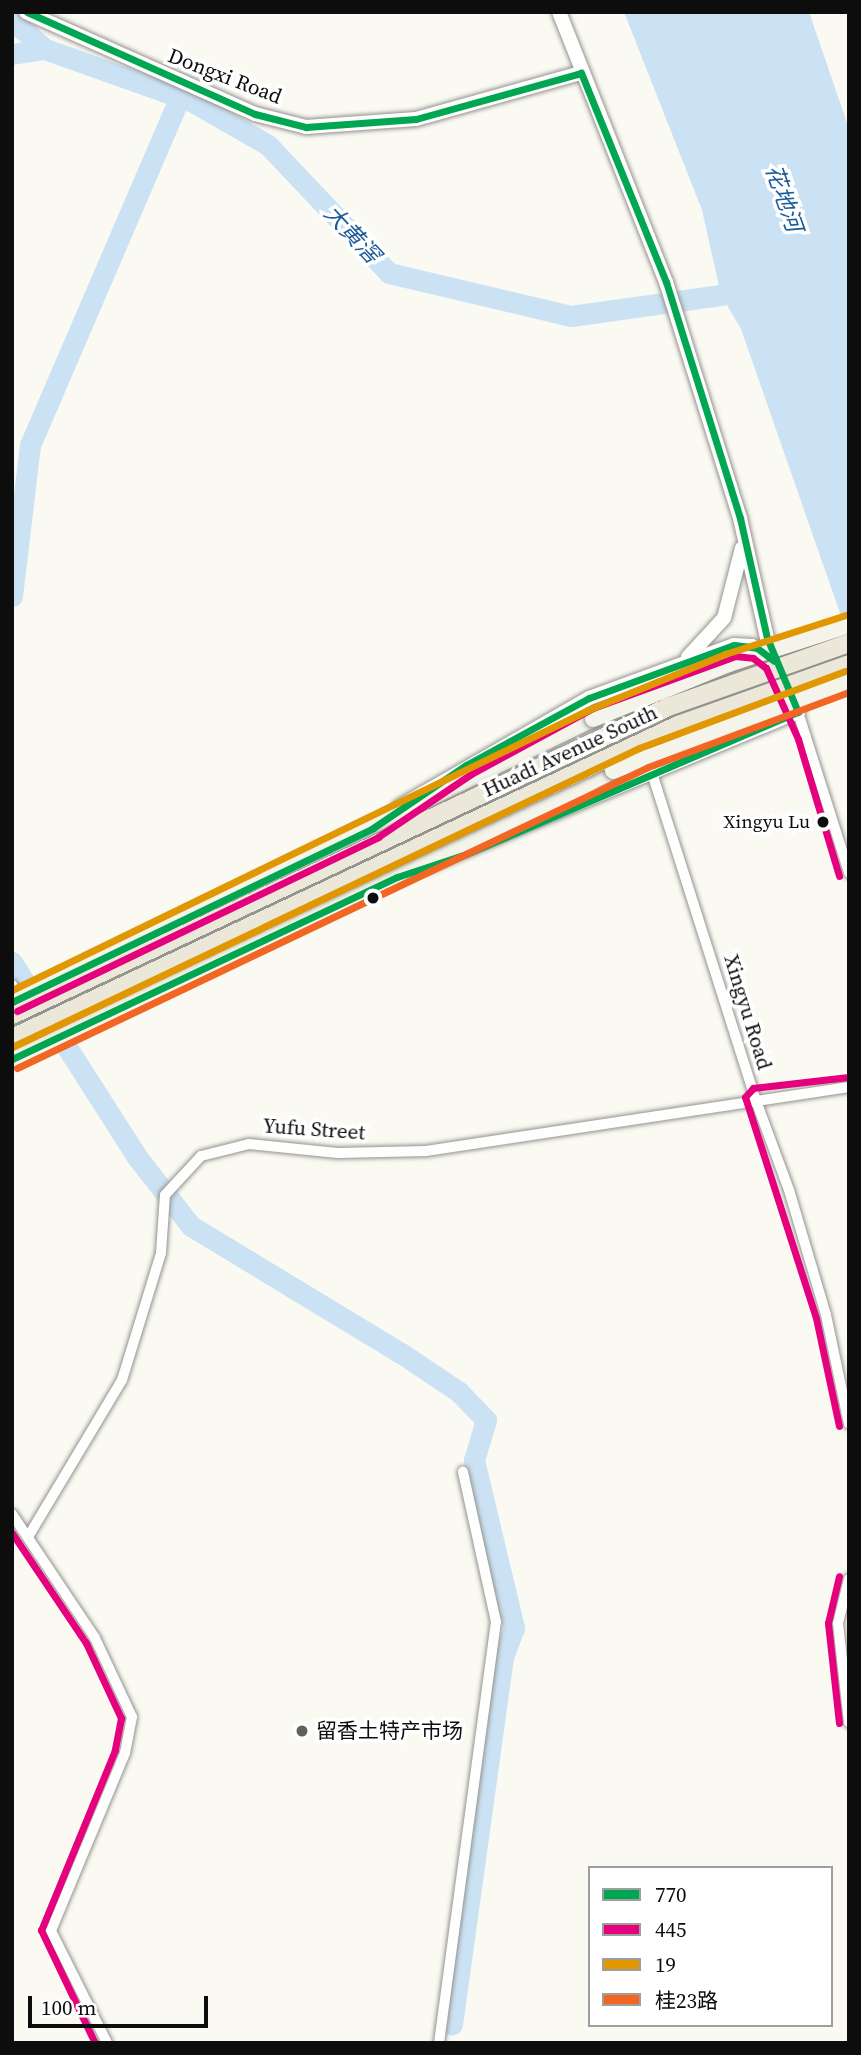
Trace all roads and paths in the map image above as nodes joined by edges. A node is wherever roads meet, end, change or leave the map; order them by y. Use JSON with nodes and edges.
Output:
{"nodes":[{"id":1,"x":26,"y":12,"type":"edge"},
{"id":2,"x":559,"y":12,"type":"edge"},
{"id":3,"x":581,"y":73,"type":"junction"},
{"id":4,"x":740,"y":518,"type":"junction"},
{"id":5,"x":849,"y":625,"type":"edge"},
{"id":6,"x":849,"y":643,"type":"edge"},
{"id":7,"x":774,"y":660,"type":"junction"},
{"id":8,"x":849,"y":664,"type":"edge"},
{"id":9,"x":674,"y":666,"type":"junction"},
{"id":10,"x":849,"y":681,"type":"edge"},
{"id":11,"x":798,"y":712,"type":"junction"},
{"id":12,"x":652,"y":773,"type":"junction"},
{"id":13,"x":373,"y":828,"type":"junction"},
{"id":14,"x":849,"y":873,"type":"edge"},
{"id":15,"x":397,"y":877,"type":"junction"},
{"id":16,"x":15,"y":995,"type":"edge"},
{"id":17,"x":12,"y":1015,"type":"edge"},
{"id":18,"x":12,"y":1038,"type":"edge"},
{"id":19,"x":16,"y":1057,"type":"edge"},
{"id":20,"x":849,"y":1087,"type":"edge"},
{"id":21,"x":755,"y":1098,"type":"junction"},
{"id":22,"x":849,"y":1424,"type":"edge"},
{"id":23,"x":463,"y":1472,"type":"dead end"},
{"id":24,"x":12,"y":1514,"type":"edge"},
{"id":25,"x":28,"y":1537,"type":"junction"},
{"id":26,"x":849,"y":1579,"type":"edge"},
{"id":27,"x":849,"y":1722,"type":"edge"},
{"id":28,"x":439,"y":2038,"type":"edge"},
{"id":29,"x":107,"y":2043,"type":"edge"}],
"edges":[{"from":1,"to":3,"type":"street","name":"Dongxi Road"},
{"from":2,"to":3,"type":"street"},
{"from":3,"to":4,"type":"street"},
{"from":4,"to":7,"type":"street"},
{"from":4,"to":9,"type":"street"},
{"from":5,"to":13,"type":"main road","bridge":true},
{"from":6,"to":17,"type":"main road","name":"Huadi Avenue South","bridge":true},
{"from":7,"to":9,"type":"street","name":"Huadi Avenue South"},
{"from":7,"to":11,"type":"street"},
{"from":8,"to":18,"type":"main road","name":"Huadi Avenue South","bridge":true},
{"from":9,"to":13,"type":"street","name":"Huadi Avenue South"},
{"from":10,"to":15,"type":"main road","bridge":true},
{"from":11,"to":12,"type":"street"},
{"from":11,"to":14,"type":"street"},
{"from":12,"to":15,"type":"street"},
{"from":12,"to":21,"type":"street","name":"Xingyu Road"},
{"from":13,"to":16,"type":"main road","name":"Huadi Avenue South"},
{"from":15,"to":19,"type":"main road"},
{"from":20,"to":21,"type":"street","name":"Yufu Street"},
{"from":21,"to":22,"type":"street","name":"Xingyu Road"},
{"from":21,"to":25,"type":"street","name":"Yufu Street"},
{"from":23,"to":28,"type":"street"},
{"from":24,"to":25,"type":"street"},
{"from":25,"to":29,"type":"street"},
{"from":26,"to":27,"type":"street"}]}
